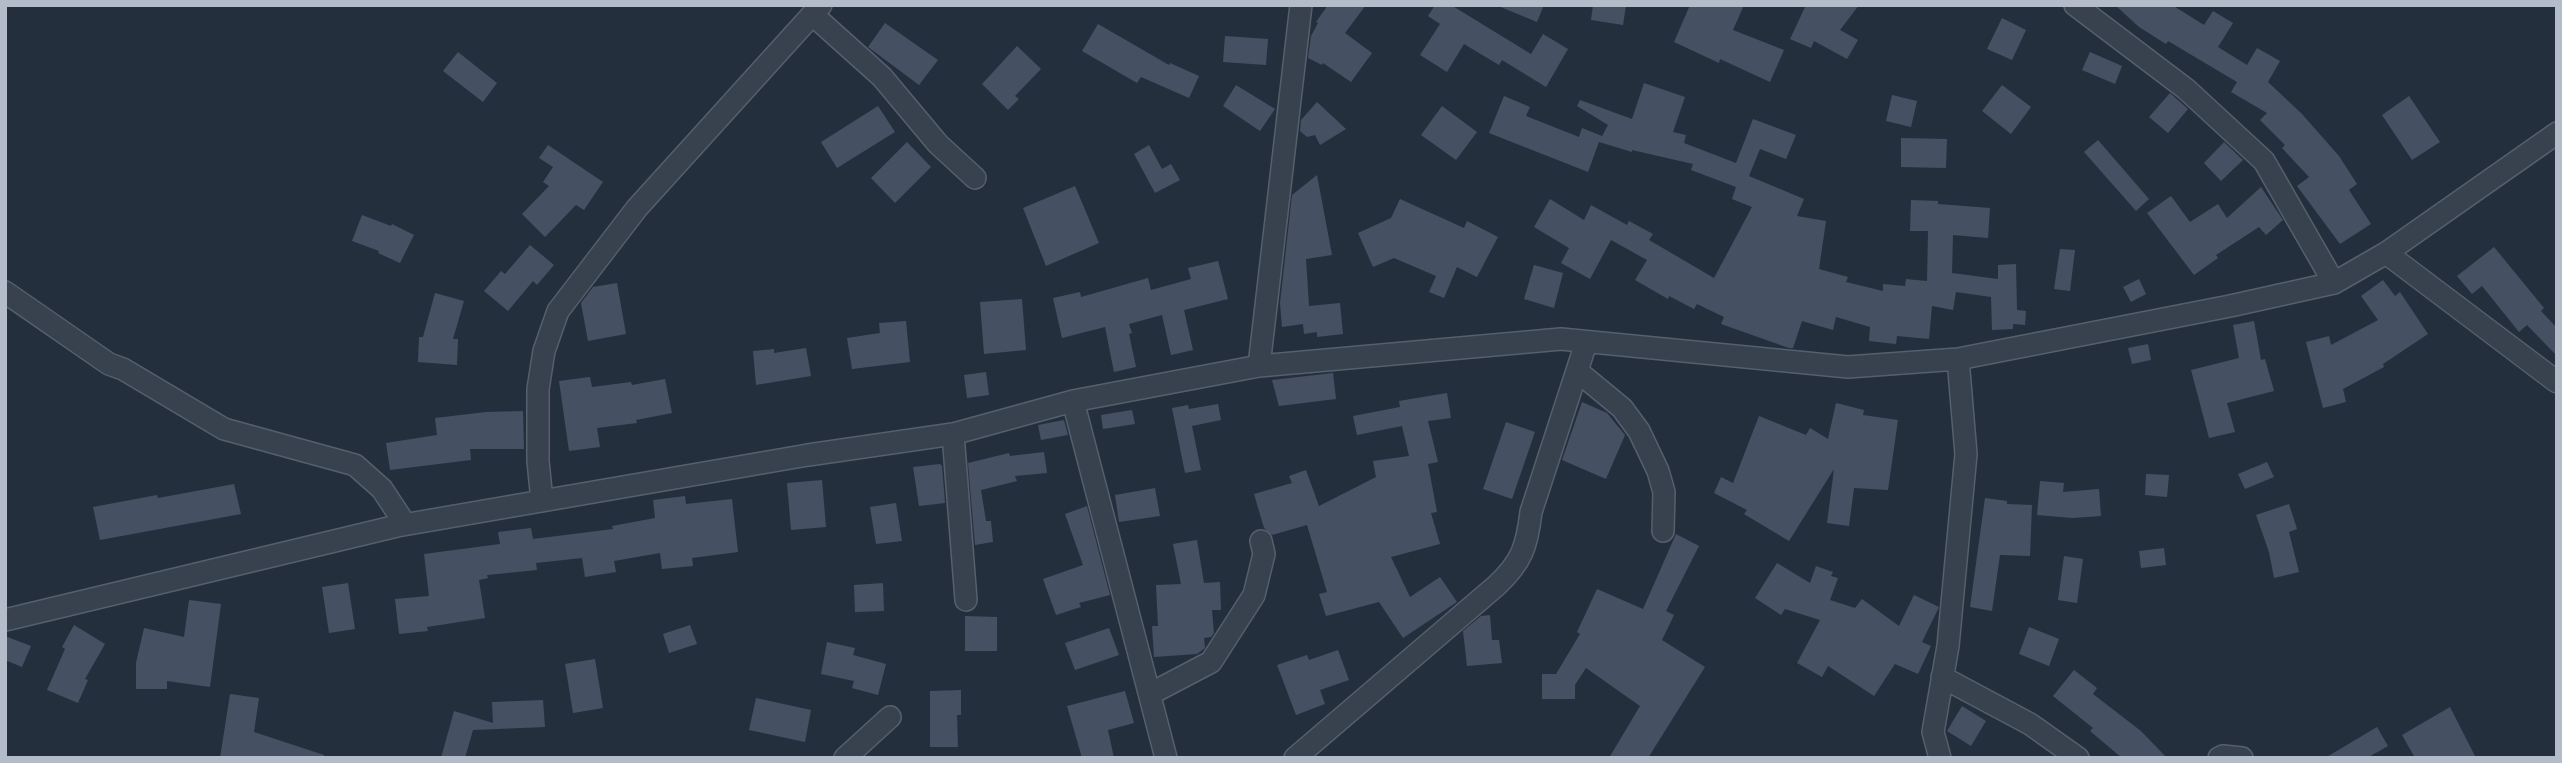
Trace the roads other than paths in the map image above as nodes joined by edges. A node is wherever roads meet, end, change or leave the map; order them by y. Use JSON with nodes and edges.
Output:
{"nodes":[{"id":1,"x":1301,"y":5,"type":"edge"},
{"id":2,"x":2075,"y":5,"type":"edge"},
{"id":3,"x":817,"y":11,"type":"edge"},
{"id":4,"x":2557,"y":133,"type":"edge"},
{"id":5,"x":975,"y":178,"type":"dead end"},
{"id":6,"x":2386,"y":253,"type":"junction"},
{"id":7,"x":2334,"y":283,"type":"junction"},
{"id":8,"x":5,"y":292,"type":"edge"},
{"id":9,"x":1586,"y":343,"type":"junction"},
{"id":10,"x":1958,"y":359,"type":"junction"},
{"id":11,"x":1258,"y":366,"type":"junction"},
{"id":12,"x":1577,"y":371,"type":"junction"},
{"id":13,"x":2557,"y":382,"type":"edge"},
{"id":14,"x":1073,"y":401,"type":"junction"},
{"id":15,"x":953,"y":434,"type":"junction"},
{"id":16,"x":542,"y":500,"type":"junction"},
{"id":17,"x":405,"y":524,"type":"junction"},
{"id":18,"x":1663,"y":531,"type":"dead end"},
{"id":19,"x":1261,"y":541,"type":"dead end"},
{"id":20,"x":966,"y":600,"type":"dead end"},
{"id":21,"x":5,"y":620,"type":"edge"},
{"id":22,"x":1942,"y":677,"type":"junction"},
{"id":23,"x":1150,"y":694,"type":"junction"},
{"id":24,"x":890,"y":717,"type":"dead end"},
{"id":25,"x":845,"y":758,"type":"edge"},
{"id":26,"x":1166,"y":758,"type":"edge"},
{"id":27,"x":1295,"y":758,"type":"edge"},
{"id":28,"x":1940,"y":758,"type":"edge"},
{"id":29,"x":2078,"y":758,"type":"edge"},
{"id":30,"x":2219,"y":758,"type":"edge"},
{"id":31,"x":2242,"y":758,"type":"edge"}],
"edges":[{"from":1,"to":11,"type":"street"},
{"from":2,"to":7,"type":"street"},
{"from":3,"to":5,"type":"street"},
{"from":3,"to":16,"type":"street"},
{"from":4,"to":6,"type":"street"},
{"from":6,"to":7,"type":"street"},
{"from":6,"to":13,"type":"street"},
{"from":7,"to":10,"type":"street"},
{"from":8,"to":17,"type":"street"},
{"from":9,"to":10,"type":"street"},
{"from":9,"to":11,"type":"street"},
{"from":9,"to":12,"type":"street"},
{"from":10,"to":22,"type":"street"},
{"from":11,"to":14,"type":"street"},
{"from":12,"to":18,"type":"street"},
{"from":12,"to":27,"type":"street"},
{"from":14,"to":15,"type":"street"},
{"from":14,"to":23,"type":"street"},
{"from":15,"to":16,"type":"street"},
{"from":15,"to":20,"type":"street"},
{"from":16,"to":17,"type":"street"},
{"from":17,"to":21,"type":"street"},
{"from":19,"to":23,"type":"street"},
{"from":22,"to":28,"type":"street"},
{"from":22,"to":29,"type":"street"},
{"from":23,"to":26,"type":"street"},
{"from":24,"to":25,"type":"street"},
{"from":30,"to":31,"type":"street"}]}
